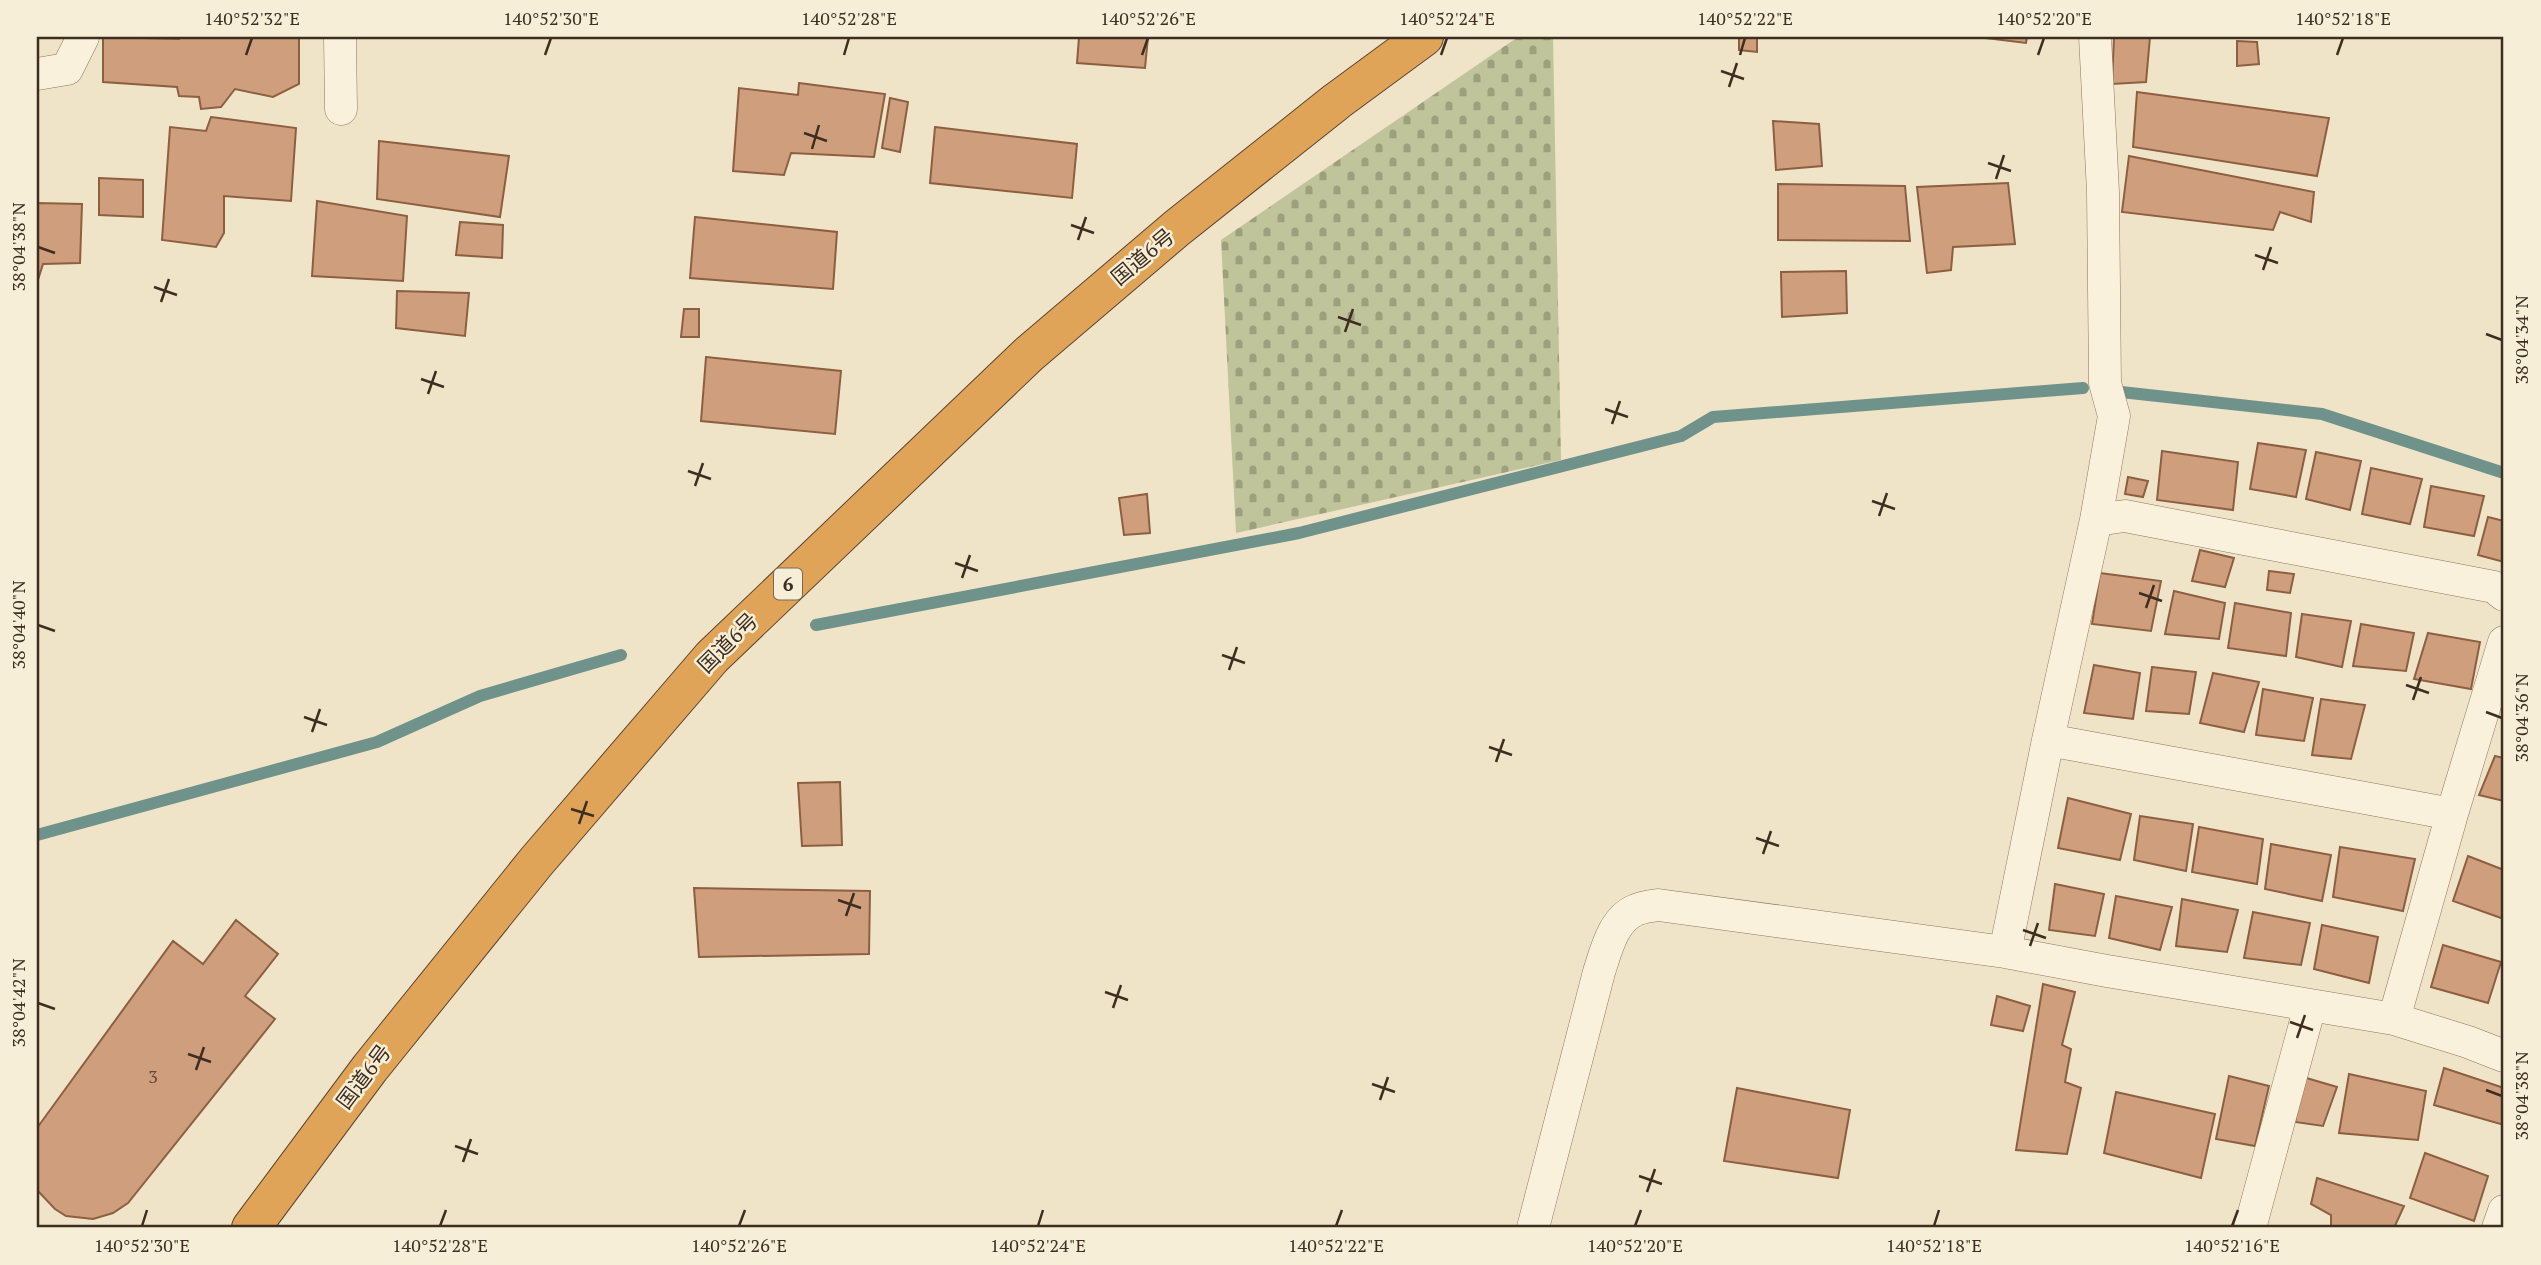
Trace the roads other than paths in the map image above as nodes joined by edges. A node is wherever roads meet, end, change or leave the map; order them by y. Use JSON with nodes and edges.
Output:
{"nodes":[{"id":1,"x":83,"y":37,"type":"edge"},
{"id":2,"x":340,"y":37,"type":"edge"},
{"id":3,"x":1424,"y":37,"type":"edge"},
{"id":4,"x":2095,"y":37,"type":"edge"},
{"id":5,"x":37,"y":74,"type":"edge"},
{"id":6,"x":341,"y":109,"type":"dead end"},
{"id":7,"x":2096,"y":520,"type":"junction"},
{"id":8,"x":2504,"y":595,"type":"edge"},
{"id":9,"x":2504,"y":642,"type":"edge"},
{"id":10,"x":2048,"y":740,"type":"junction"},
{"id":11,"x":2452,"y":814,"type":"junction"},
{"id":12,"x":2005,"y":952,"type":"junction"},
{"id":13,"x":2310,"y":1006,"type":"junction"},
{"id":14,"x":2394,"y":1019,"type":"junction"},
{"id":15,"x":2504,"y":1056,"type":"edge"},
{"id":16,"x":2504,"y":1211,"type":"edge"},
{"id":17,"x":251,"y":1228,"type":"edge"},
{"id":18,"x":1534,"y":1228,"type":"edge"},
{"id":19,"x":2250,"y":1228,"type":"edge"},
{"id":20,"x":2498,"y":1228,"type":"edge"}],
"edges":[{"from":1,"to":5,"type":"street"},
{"from":2,"to":6,"type":"street"},
{"from":3,"to":17,"type":"highway","name":"国道6号","number":"6"},
{"from":4,"to":7,"type":"street"},
{"from":7,"to":8,"type":"street"},
{"from":7,"to":10,"type":"street"},
{"from":9,"to":11,"type":"street"},
{"from":10,"to":11,"type":"street"},
{"from":10,"to":12,"type":"street"},
{"from":11,"to":14,"type":"street"},
{"from":12,"to":13,"type":"street"},
{"from":12,"to":18,"type":"street"},
{"from":13,"to":14,"type":"street"},
{"from":13,"to":19,"type":"street"},
{"from":14,"to":15,"type":"street"},
{"from":16,"to":20,"type":"street"}]}
